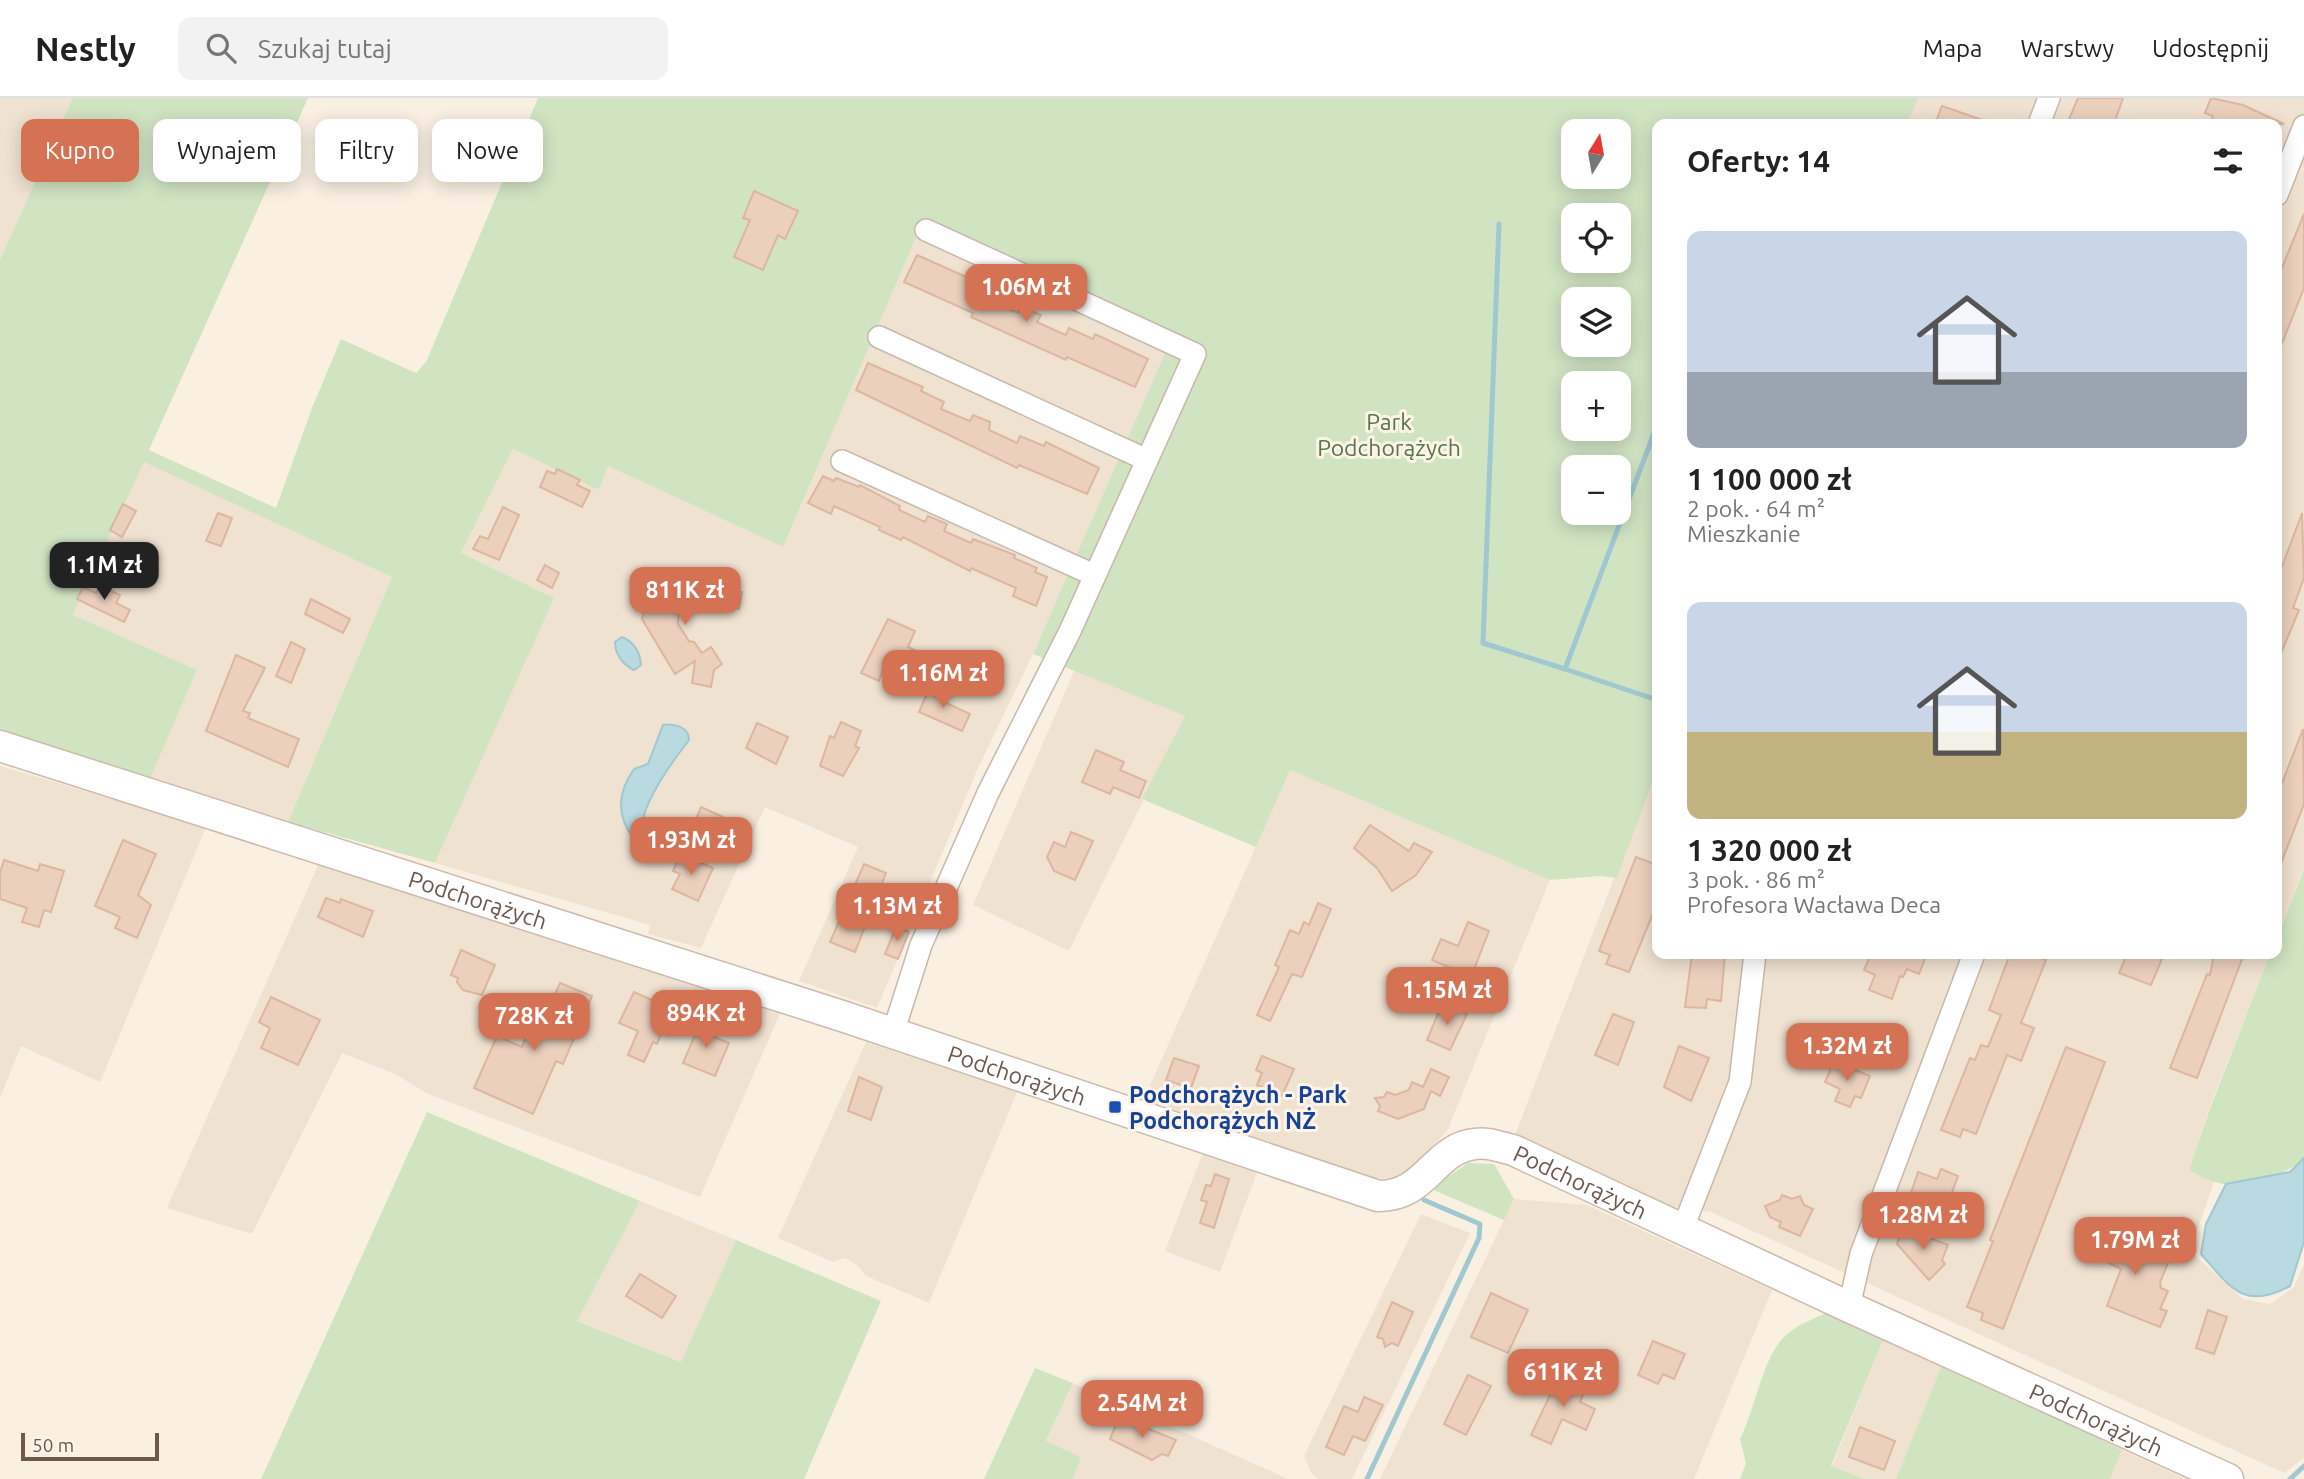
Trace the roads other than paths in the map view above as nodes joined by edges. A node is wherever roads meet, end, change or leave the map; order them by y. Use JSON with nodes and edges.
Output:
{"nodes":[{"id":1,"x":2049,"y":98,"type":"edge"},
{"id":2,"x":2041,"y":119,"type":"edge"},
{"id":3,"x":2304,"y":126,"type":"edge"},
{"id":4,"x":2282,"y":182,"type":"edge"},
{"id":5,"x":926,"y":230,"type":"dead end"},
{"id":6,"x":879,"y":337,"type":"dead end"},
{"id":7,"x":1147,"y":460,"type":"junction"},
{"id":8,"x":842,"y":461,"type":"dead end"},
{"id":9,"x":1094,"y":575,"type":"junction"},
{"id":10,"x":0,"y":746,"type":"edge"},
{"id":11,"x":1754,"y":959,"type":"edge"},
{"id":12,"x":1972,"y":959,"type":"edge"},
{"id":13,"x":893,"y":1033,"type":"junction"},
{"id":14,"x":1683,"y":1228,"type":"junction"},
{"id":15,"x":1849,"y":1307,"type":"junction"},
{"id":16,"x":2228,"y":1479,"type":"edge"}],
"edges":[{"from":1,"to":2,"type":"street"},
{"from":3,"to":4,"type":"street"},
{"from":5,"to":7,"type":"street"},
{"from":6,"to":7,"type":"street"},
{"from":7,"to":9,"type":"street"},
{"from":8,"to":9,"type":"street"},
{"from":9,"to":13,"type":"street"},
{"from":10,"to":13,"type":"street","name":"Podchorążych"},
{"from":11,"to":14,"type":"street"},
{"from":12,"to":15,"type":"street"},
{"from":13,"to":14,"type":"street","name":"Podchorążych"},
{"from":14,"to":15,"type":"street","name":"Podchorążych"},
{"from":15,"to":16,"type":"street","name":"Podchorążych"}]}
